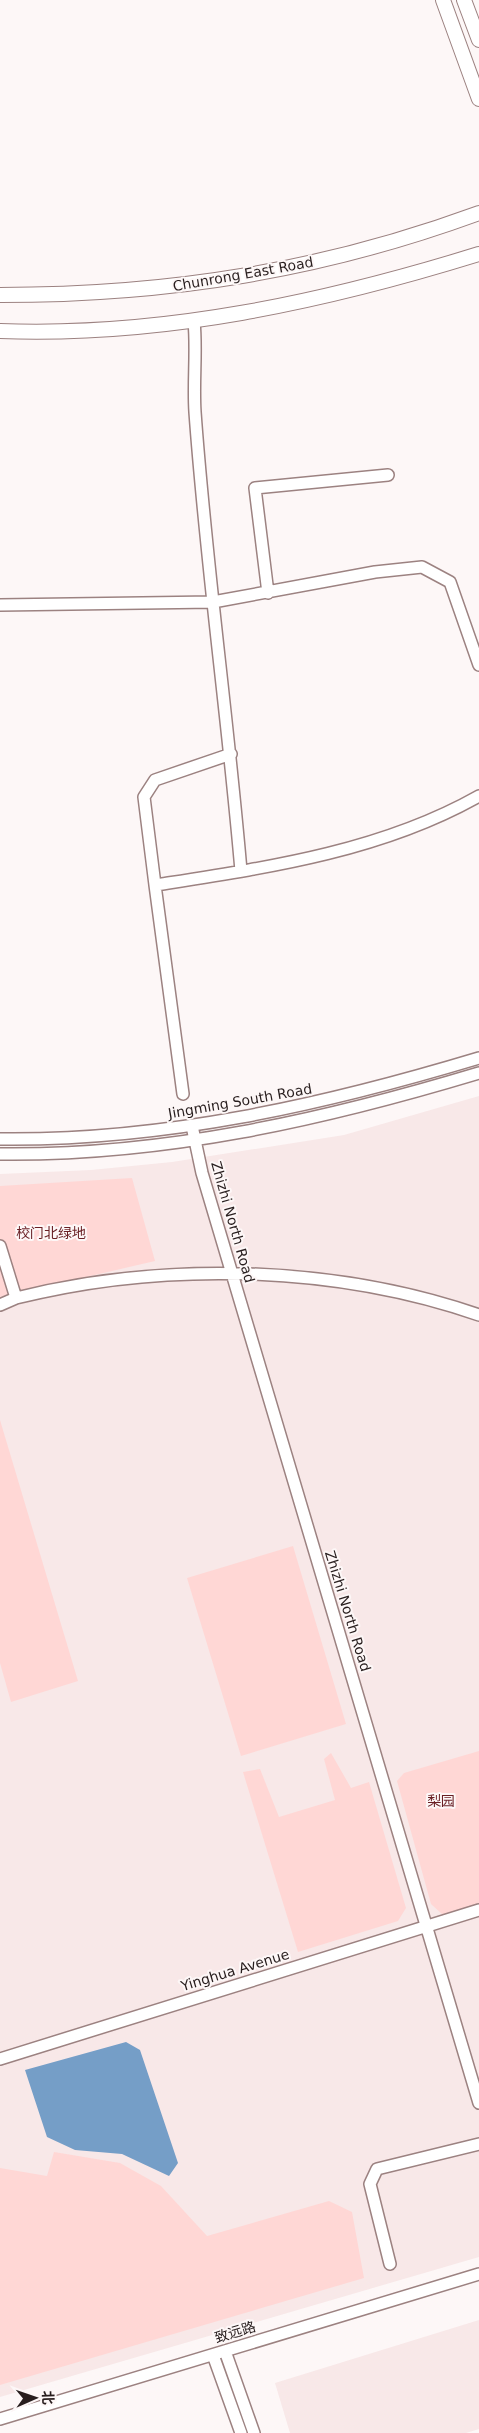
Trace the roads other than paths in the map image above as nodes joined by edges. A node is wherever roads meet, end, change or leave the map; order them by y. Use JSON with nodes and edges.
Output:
{"nodes":[{"id":1,"x":443,"y":0,"type":"edge"},
{"id":2,"x":464,"y":0,"type":"edge"},
{"id":3,"x":479,"y":40,"type":"edge"},
{"id":4,"x":479,"y":99,"type":"edge"},
{"id":5,"x":479,"y":213,"type":"edge"},
{"id":6,"x":479,"y":254,"type":"edge"},
{"id":7,"x":0,"y":295,"type":"edge"},
{"id":8,"x":194,"y":321,"type":"junction"},
{"id":9,"x":0,"y":330,"type":"edge"},
{"id":10,"x":388,"y":475,"type":"dead end"},
{"id":11,"x":268,"y":593,"type":"junction"},
{"id":12,"x":214,"y":602,"type":"junction"},
{"id":13,"x":0,"y":606,"type":"edge"},
{"id":14,"x":479,"y":665,"type":"edge"},
{"id":15,"x":231,"y":754,"type":"junction"},
{"id":16,"x":479,"y":796,"type":"edge"},
{"id":17,"x":241,"y":872,"type":"junction"},
{"id":18,"x":155,"y":884,"type":"junction"},
{"id":19,"x":479,"y":1058,"type":"edge"},
{"id":20,"x":479,"y":1074,"type":"edge"},
{"id":21,"x":183,"y":1094,"type":"dead end"},
{"id":22,"x":192,"y":1126,"type":"junction"},
{"id":23,"x":0,"y":1139,"type":"edge"},
{"id":24,"x":195,"y":1140,"type":"junction"},
{"id":25,"x":0,"y":1154,"type":"edge"},
{"id":26,"x":0,"y":1246,"type":"edge"},
{"id":27,"x":232,"y":1273,"type":"junction"},
{"id":28,"x":16,"y":1298,"type":"junction"},
{"id":29,"x":0,"y":1305,"type":"edge"},
{"id":30,"x":479,"y":1315,"type":"edge"},
{"id":31,"x":479,"y":1910,"type":"edge"},
{"id":32,"x":426,"y":1927,"type":"junction"},
{"id":33,"x":0,"y":2059,"type":"edge"},
{"id":34,"x":479,"y":2103,"type":"edge"},
{"id":35,"x":479,"y":2144,"type":"edge"},
{"id":36,"x":390,"y":2264,"type":"dead end"},
{"id":37,"x":479,"y":2274,"type":"edge"},
{"id":38,"x":225,"y":2351,"type":"junction"},
{"id":39,"x":213,"y":2355,"type":"junction"},
{"id":40,"x":0,"y":2419,"type":"edge"},
{"id":41,"x":242,"y":2433,"type":"edge"},
{"id":42,"x":254,"y":2433,"type":"edge"}],
"edges":[{"from":1,"to":4,"type":"main road"},
{"from":2,"to":3,"type":"main road"},
{"from":5,"to":7,"type":"main road","name":"Chunrong East Road"},
{"from":6,"to":8,"type":"main road"},
{"from":8,"to":9,"type":"main road"},
{"from":8,"to":12,"type":"street"},
{"from":10,"to":11,"type":"street"},
{"from":11,"to":12,"type":"street"},
{"from":11,"to":14,"type":"street"},
{"from":12,"to":13,"type":"street"},
{"from":12,"to":15,"type":"street"},
{"from":15,"to":17,"type":"street"},
{"from":15,"to":18,"type":"street"},
{"from":16,"to":17,"type":"street"},
{"from":17,"to":18,"type":"street"},
{"from":18,"to":21,"type":"street"},
{"from":19,"to":22,"type":"street","name":"Jingming South Road"},
{"from":20,"to":24,"type":"street"},
{"from":22,"to":23,"type":"street","name":"Jingming South Road"},
{"from":22,"to":24,"type":"street","name":"Zhizhi North Road"},
{"from":24,"to":25,"type":"street"},
{"from":24,"to":27,"type":"street","name":"Zhizhi North Road"},
{"from":26,"to":28,"type":"street"},
{"from":27,"to":28,"type":"street"},
{"from":27,"to":30,"type":"street"},
{"from":27,"to":32,"type":"street","name":"Zhizhi North Road"},
{"from":28,"to":29,"type":"street"},
{"from":31,"to":32,"type":"street","name":"Yinghua Avenue"},
{"from":32,"to":33,"type":"street","name":"Yinghua Avenue"},
{"from":32,"to":34,"type":"street","name":"Zhizhi North Road"},
{"from":35,"to":36,"type":"street"},
{"from":37,"to":38,"type":"street","name":"致远路"},
{"from":38,"to":39,"type":"street","name":"致远路"},
{"from":38,"to":42,"type":"street"},
{"from":39,"to":40,"type":"street","name":"致远路"},
{"from":39,"to":41,"type":"street"}]}
